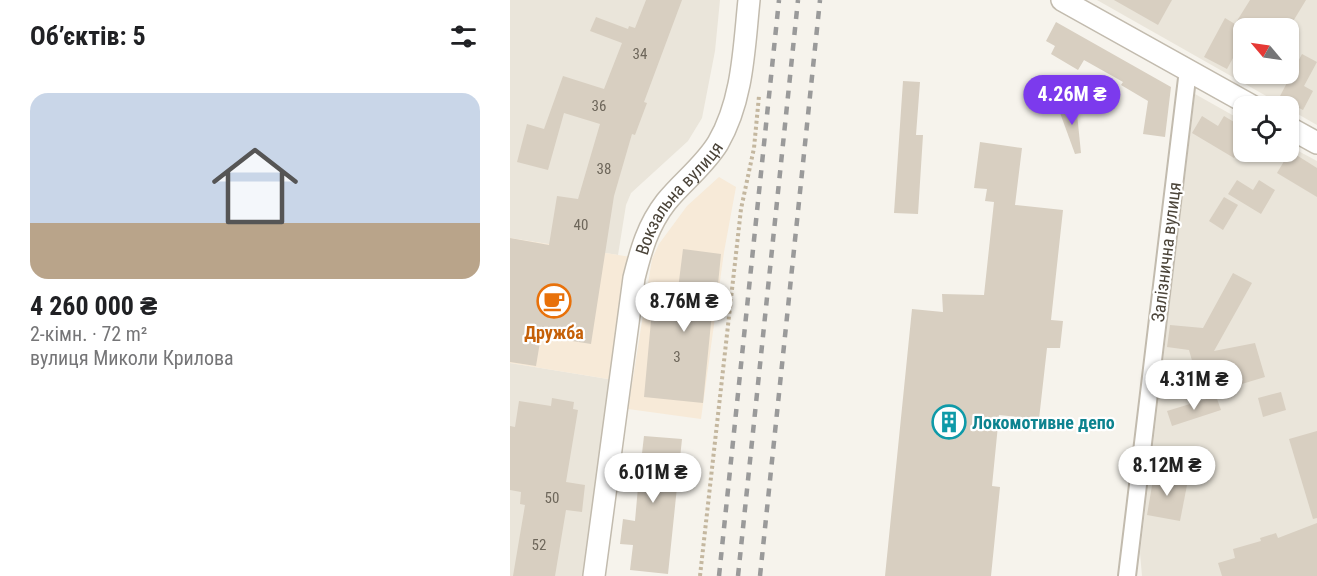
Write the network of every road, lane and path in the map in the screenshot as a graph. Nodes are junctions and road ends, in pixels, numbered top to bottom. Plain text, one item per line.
1 (749, 0) edge
2 (1062, 0) edge
3 (1188, 70) junction
4 (760, 91) dead end
5 (1234, 96) edge
6 (1299, 133) edge
7 (1317, 143) edge
8 (594, 576) edge
9 (700, 576) edge
10 (1127, 576) edge

1 - 8 street, Вокзальна вулиця
2 - 3 street
3 - 5 street
3 - 10 street, Залізнична вулиця
4 - 9 path
6 - 7 street

